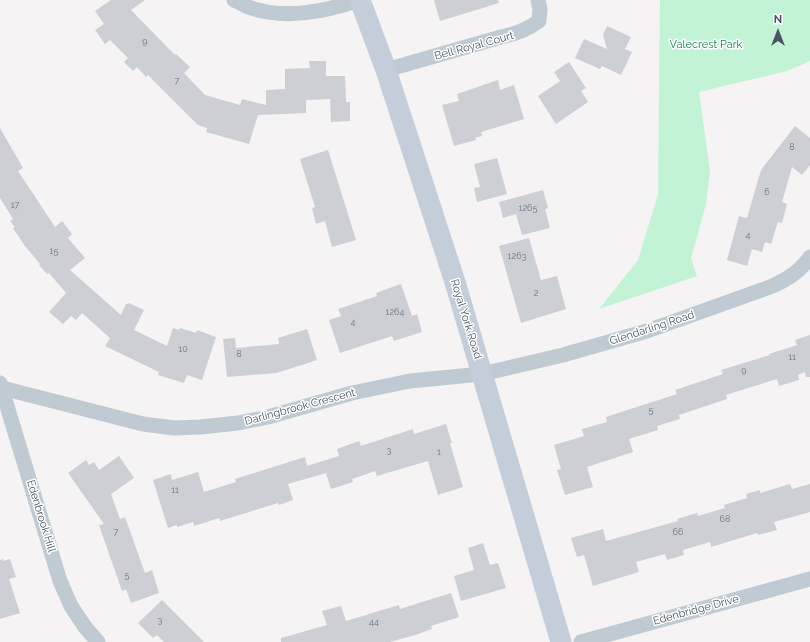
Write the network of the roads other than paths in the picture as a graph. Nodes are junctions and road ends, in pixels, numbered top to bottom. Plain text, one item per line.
1 (234, 0) edge
2 (360, 0) edge
3 (538, 0) edge
4 (386, 70) junction
5 (810, 257) edge
6 (482, 374) junction
7 (1, 386) edge
8 (810, 579) edge
9 (98, 642) edge
10 (561, 642) edge
11 (581, 642) edge

1 - 2 street
2 - 4 main road, Royal York Road
3 - 4 street, Bell Royal Court
4 - 6 main road, Royal York Road
5 - 6 street, Glendarling Road
6 - 7 street, Darlingbrook Crescent
6 - 10 main road, Royal York Road
7 - 9 street, Edenbrook Hill
8 - 11 street, Edenbridge Drive

